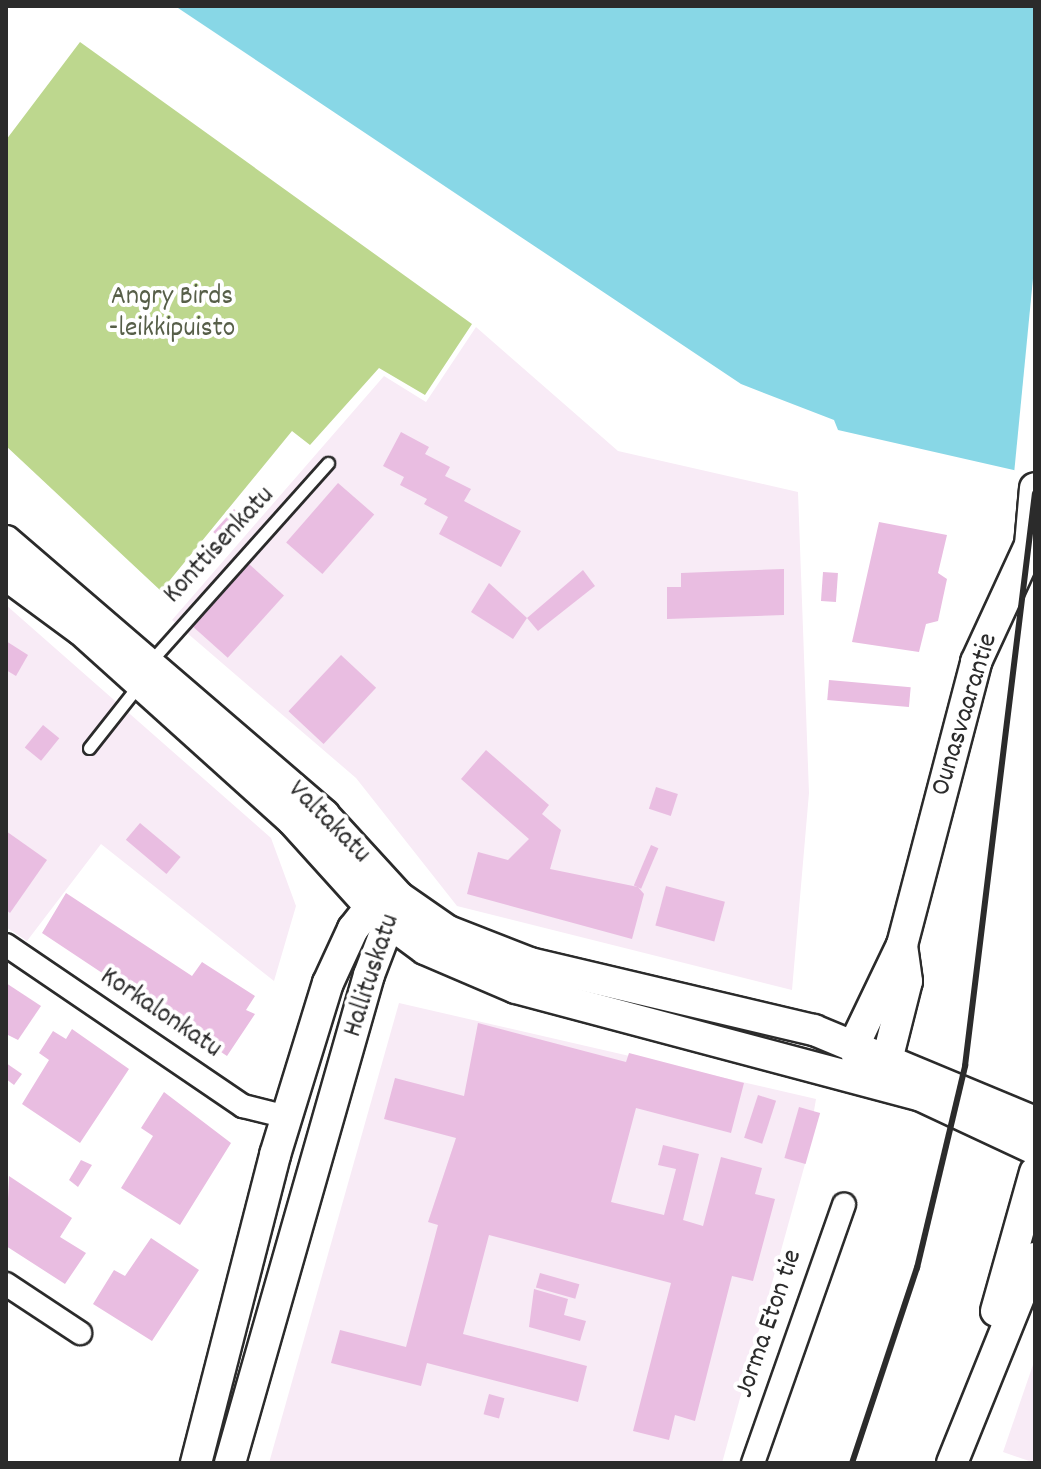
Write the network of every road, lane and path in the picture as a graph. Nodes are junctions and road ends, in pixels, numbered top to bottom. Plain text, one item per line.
1 (328, 463) dead end
2 (1035, 488) edge
3 (6, 541) edge
4 (6, 575) edge
5 (144, 674) junction
6 (89, 748) dead end
7 (386, 909) junction
8 (6, 945) edge
9 (902, 945) junction
10 (855, 1043) junction
11 (888, 1056) junction
12 (860, 1076) junction
13 (335, 1100) junction
14 (287, 1117) junction
15 (1035, 1122) edge
16 (1035, 1149) edge
17 (1035, 1172) edge
18 (844, 1205) dead end
19 (1035, 1258) edge
20 (6, 1284) edge
21 (80, 1333) dead end
22 (983, 1375) junction
23 (221, 1379) junction
24 (245, 1410) junction
25 (209, 1420) junction
26 (196, 1463) edge
27 (230, 1463) edge
28 (753, 1463) edge
29 (952, 1463) edge

1 - 5 lane, Konttisenkatu
2 - 9 street, Ounasvaarantie
3 - 5 street, Valtakatu
4 - 5 street, Valtakatu
5 - 6 lane, Konttisenkatu
5 - 7 street, Valtakatu
7 - 10 street, Valtakatu
7 - 12 street, Valtakatu
7 - 13 street, Hallituskatu
7 - 14 street, Hallituskatu
8 - 14 street, Korkalonkatu
9 - 10 street, Ounasvaarantie
9 - 11 street, Ounasvaarantie
10 - 11 street, Valtakatu
10 - 12 street
11 - 12 street
11 - 15 street, Valtakatu
12 - 16 street, Valtakatu
13 - 14 street
13 - 24 street, Hallituskatu
14 - 23 street, Hallituskatu
17 - 22 street
18 - 28 street, Jorma Eton tie
19 - 22 street
20 - 21 street
22 - 29 street
23 - 24 street
23 - 25 street, Hallituskatu
24 - 25 street
24 - 27 street, Hallituskatu
25 - 26 street, Hallituskatu

